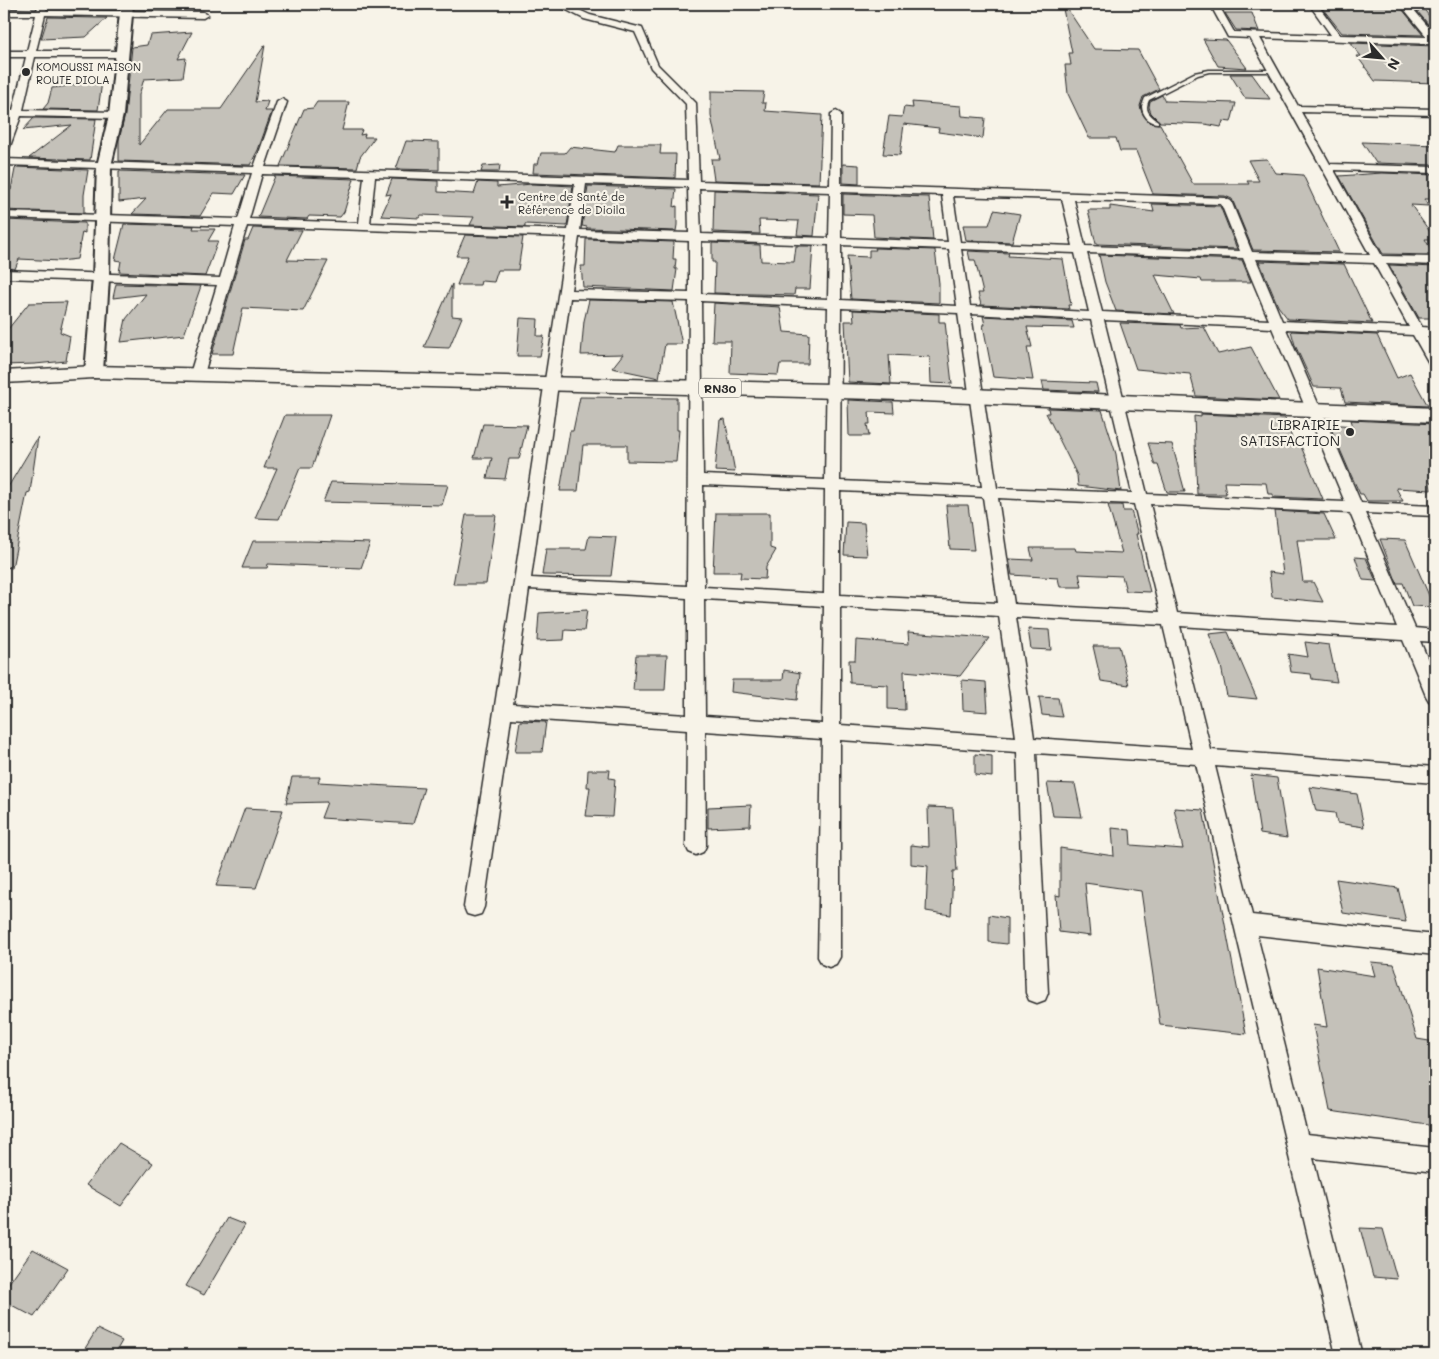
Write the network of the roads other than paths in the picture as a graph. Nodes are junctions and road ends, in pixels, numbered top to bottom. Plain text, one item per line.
1 (559, 4) edge
2 (1214, 4) edge
3 (1314, 4) edge
4 (1404, 4) edge
5 (42, 8) edge
6 (126, 9) edge
7 (4, 12) edge
8 (203, 15) dead end
9 (1253, 35) junction
10 (1337, 37) junction
11 (1435, 40) edge
12 (4, 54) edge
13 (31, 54) junction
14 (123, 54) junction
15 (1273, 71) junction
16 (282, 102) dead end
17 (1294, 109) junction
18 (1435, 112) edge
19 (4, 113) edge
20 (17, 113) junction
21 (836, 114) dead end
22 (116, 115) junction
23 (1156, 122) dead end
24 (4, 149) edge
25 (4, 162) edge
26 (104, 166) junction
27 (1327, 167) junction
28 (258, 170) junction
29 (1434, 173) edge
30 (370, 174) junction
31 (581, 180) junction
32 (693, 183) junction
33 (834, 188) junction
34 (947, 191) junction
35 (1067, 195) junction
36 (4, 215) edge
37 (103, 219) junction
38 (243, 223) junction
39 (364, 227) junction
40 (575, 234) junction
41 (695, 237) junction
42 (835, 242) junction
43 (956, 246) junction
44 (1081, 249) junction
45 (1250, 256) junction
46 (1378, 259) junction
47 (1435, 261) edge
48 (4, 274) edge
49 (101, 278) junction
50 (226, 282) junction
51 (566, 294) junction
52 (695, 297) junction
53 (834, 304) junction
54 (965, 310) junction
55 (1097, 316) junction
56 (1279, 326) junction
57 (1418, 331) junction
58 (1435, 332) edge
59 (1435, 362) edge
60 (94, 372) junction
61 (197, 374) junction
62 (4, 377) edge
63 (552, 384) junction
64 (695, 388) junction
65 (834, 391) junction
66 (977, 396) junction
67 (1118, 401) junction
68 (1315, 411) junction
69 (1435, 415) edge
70 (695, 480) junction
71 (833, 486) junction
72 (991, 492) junction
73 (1141, 498) junction
74 (1356, 509) junction
75 (1435, 512) edge
76 (523, 583) junction
77 (696, 592) junction
78 (832, 600) junction
79 (1007, 610) junction
80 (1170, 619) junction
81 (1410, 635) junction
82 (1435, 636) edge
83 (1435, 696) edge
84 (504, 710) junction
85 (696, 723) junction
86 (831, 732) junction
87 (1026, 745) junction
88 (1204, 757) junction
89 (1435, 775) edge
90 (696, 846) dead end
91 (474, 907) dead end
92 (1244, 924) junction
93 (1435, 945) edge
94 (829, 957) dead end
95 (1037, 993) dead end
96 (1298, 1145) junction
97 (1435, 1160) edge
98 (1348, 1355) edge

1 - 32 street
2 - 9 street
3 - 10 street
4 - 11 street
5 - 6 street
5 - 7 street
5 - 13 street
6 - 8 street
6 - 14 street
9 - 10 street
9 - 15 street
10 - 11 street
12 - 13 street
13 - 14 street
13 - 20 street
14 - 22 street
15 - 17 street
15 - 23 lane
16 - 28 street
17 - 18 street
17 - 27 street
19 - 20 street
20 - 22 street
20 - 24 street
21 - 33 street
22 - 26 street
25 - 26 street
26 - 28 street
26 - 37 street
27 - 29 street
27 - 46 street
28 - 30 street
28 - 38 street
30 - 31 street
30 - 39 street
31 - 32 street
31 - 40 street
32 - 33 street
32 - 41 street
33 - 34 street
33 - 42 street
34 - 35 street
34 - 43 street
35 - 44 street
35 - 45 street
36 - 37 street
37 - 38 street
37 - 49 street
38 - 39 street
38 - 50 street
39 - 40 street
40 - 41 street
40 - 51 street
41 - 42 street
41 - 52 street
42 - 43 street
42 - 53 street
43 - 44 street
43 - 54 street
44 - 45 street
44 - 55 street
45 - 46 street
45 - 56 street
46 - 47 street
46 - 57 street
48 - 49 street
49 - 50 street
49 - 60 street
50 - 61 street
51 - 52 street
51 - 63 street
52 - 53 street
52 - 64 street
53 - 54 street
53 - 65 street
54 - 55 street
54 - 66 street
55 - 56 street
55 - 67 street
56 - 57 street
56 - 68 street
57 - 58 street
57 - 59 street
60 - 61 main road, RN30
60 - 62 main road, RN30
61 - 63 main road, RN30
63 - 64 main road, RN30
63 - 76 street
64 - 65 main road, RN30
64 - 70 street
65 - 66 main road, RN30
65 - 71 street
66 - 67 main road, RN30
66 - 72 street
67 - 68 main road, RN30
67 - 73 street
68 - 69 main road, RN30
68 - 74 street
70 - 71 street
70 - 77 street
71 - 72 street
71 - 78 street
72 - 73 street
72 - 79 street
73 - 74 street
73 - 80 street
74 - 75 street
74 - 81 street
76 - 77 street
76 - 84 street
77 - 78 street
77 - 85 street
78 - 79 street
78 - 86 street
79 - 80 street
79 - 87 street
80 - 81 street
80 - 88 street
81 - 82 street
81 - 83 street
84 - 85 street
84 - 91 street
85 - 86 street
85 - 90 street
86 - 87 street
86 - 94 street
87 - 88 street
87 - 95 street
88 - 89 street
88 - 92 street
92 - 93 street
92 - 96 street
96 - 97 street
96 - 98 street

